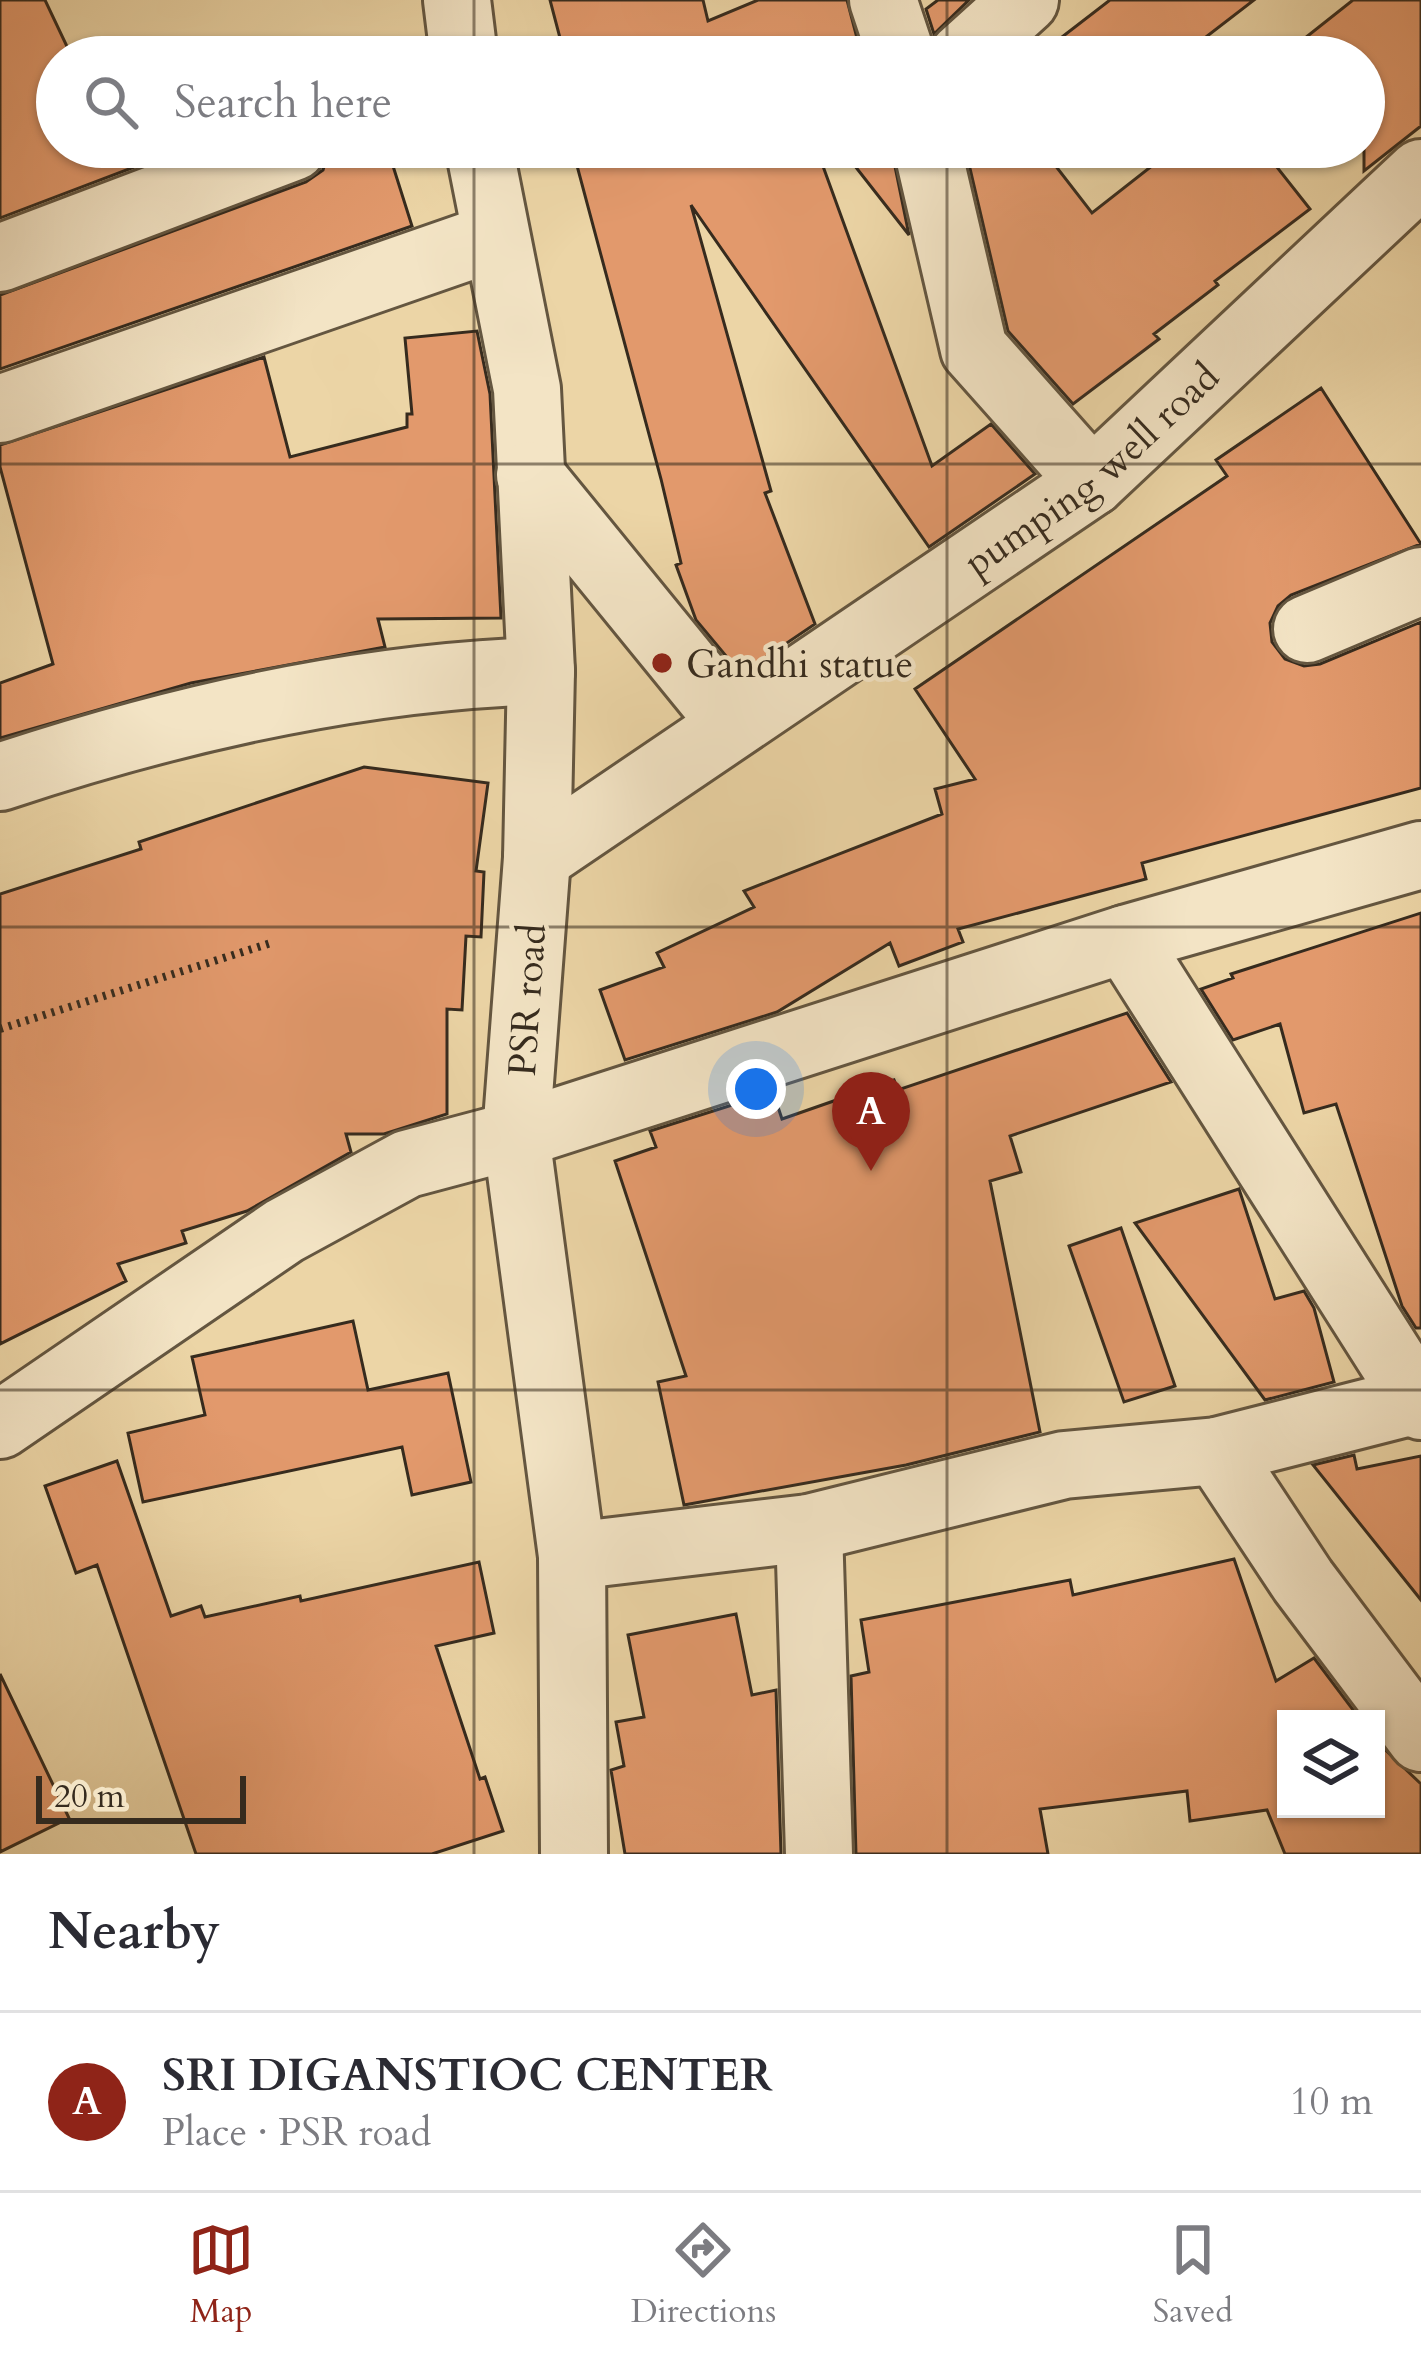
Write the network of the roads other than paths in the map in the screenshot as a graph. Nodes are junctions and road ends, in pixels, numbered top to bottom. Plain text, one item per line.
1 (457, 0) edge
2 (884, 0) edge
3 (1025, 0) edge
4 (461, 36) edge
5 (895, 36) edge
6 (985, 36) edge
7 (238, 168) edge
8 (483, 168) edge
9 (931, 168) edge
10 (1421, 173) edge
11 (495, 237) junction
12 (0, 258) edge
13 (0, 409) edge
14 (530, 475) junction
15 (1092, 482) junction
16 (1421, 581) edge
17 (1307, 629) dead end
18 (541, 671) junction
19 (733, 724) junction
20 (0, 777) edge
21 (1421, 855) edge
22 (537, 858) junction
23 (1125, 939) junction
24 (516, 1135) junction
25 (1419, 1402) edge
26 (0, 1424) edge
27 (1217, 1450) junction
28 (809, 1528) junction
29 (572, 1556) junction
30 (1421, 1738) edge
31 (574, 1854) edge
32 (820, 1854) edge

1 - 4 street
2 - 5 street
3 - 6 street
7 - 12 street
8 - 11 street, PSR road
9 - 15 street
10 - 15 street, pumping well road
11 - 13 street
11 - 14 street, PSR road
14 - 18 street, PSR road
14 - 19 street
15 - 19 street, pumping well road
16 - 17 street
18 - 20 street
18 - 22 street, PSR road
19 - 22 street, pumping well road
21 - 23 street
22 - 24 street, PSR road
23 - 24 street
23 - 25 street
24 - 26 street
24 - 29 street, PSR road
25 - 27 street
27 - 28 street
27 - 30 street
28 - 29 street
28 - 32 street
29 - 31 street, PSR road

